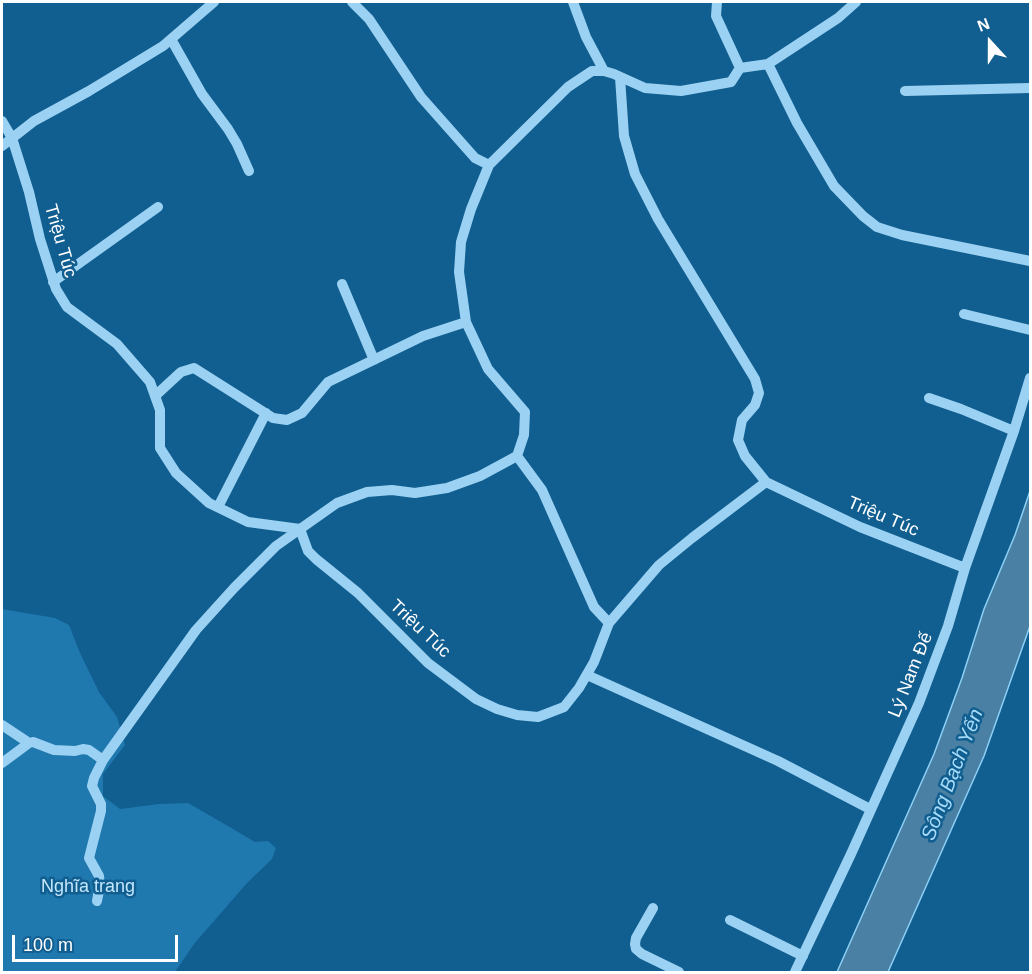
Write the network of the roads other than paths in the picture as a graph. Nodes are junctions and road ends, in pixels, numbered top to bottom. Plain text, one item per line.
1 (214, 2) edge
2 (352, 2) edge
3 (573, 2) edge
4 (717, 2) edge
5 (856, 2) edge
6 (171, 39) junction
7 (768, 63) junction
8 (740, 68) junction
9 (604, 71) junction
10 (620, 76) junction
11 (1030, 88) edge
12 (905, 91) dead end
13 (2, 121) edge
14 (12, 138) junction
15 (2, 146) edge
16 (489, 165) junction
17 (249, 171) dead end
18 (158, 207) dead end
19 (1030, 261) edge
20 (53, 282) junction
21 (342, 284) dead end
22 (964, 314) dead end
23 (466, 322) junction
24 (1030, 330) edge
25 (374, 360) junction
26 (1030, 378) edge
27 (156, 396) junction
28 (929, 398) dead end
29 (266, 413) junction
30 (1014, 431) junction
31 (517, 456) junction
32 (766, 482) junction
33 (218, 507) junction
34 (300, 529) junction
35 (965, 568) junction
36 (609, 623) junction
37 (587, 675) junction
38 (2, 725) edge
39 (28, 743) junction
40 (104, 760) junction
41 (2, 763) edge
42 (870, 809) junction
43 (97, 901) dead end
44 (653, 908) dead end
45 (730, 920) dead end
46 (802, 956) junction
47 (673, 971) edge
48 (795, 972) edge

1 - 6 street
2 - 16 street
3 - 9 street
4 - 8 street
5 - 7 street
6 - 14 street
6 - 17 street
7 - 8 street
7 - 19 street
8 - 10 street
9 - 10 street
9 - 16 street
10 - 32 street
11 - 12 street
13 - 14 street, Triệu Túc
14 - 15 street
14 - 20 street, Triệu Túc
16 - 23 street
18 - 20 street
20 - 27 street, Triệu Túc
21 - 25 street
22 - 24 street
23 - 25 street
23 - 31 street
25 - 29 street
26 - 30 street, Lý Nam Đế
27 - 29 street
27 - 33 street, Triệu Túc
28 - 30 street
29 - 33 street
30 - 35 street, Lý Nam Đế
31 - 34 street
31 - 36 street
32 - 35 street, Triệu Túc
32 - 36 street, Triệu Túc
33 - 34 street, Triệu Túc
34 - 37 street, Triệu Túc
34 - 40 street
35 - 42 street, Lý Nam Đế
36 - 37 street, Triệu Túc
37 - 42 street
38 - 39 street
39 - 40 street
39 - 41 street
40 - 43 street
42 - 46 street, Lý Nam Đế
44 - 47 street
45 - 46 street
46 - 48 street, Lý Nam Đế

